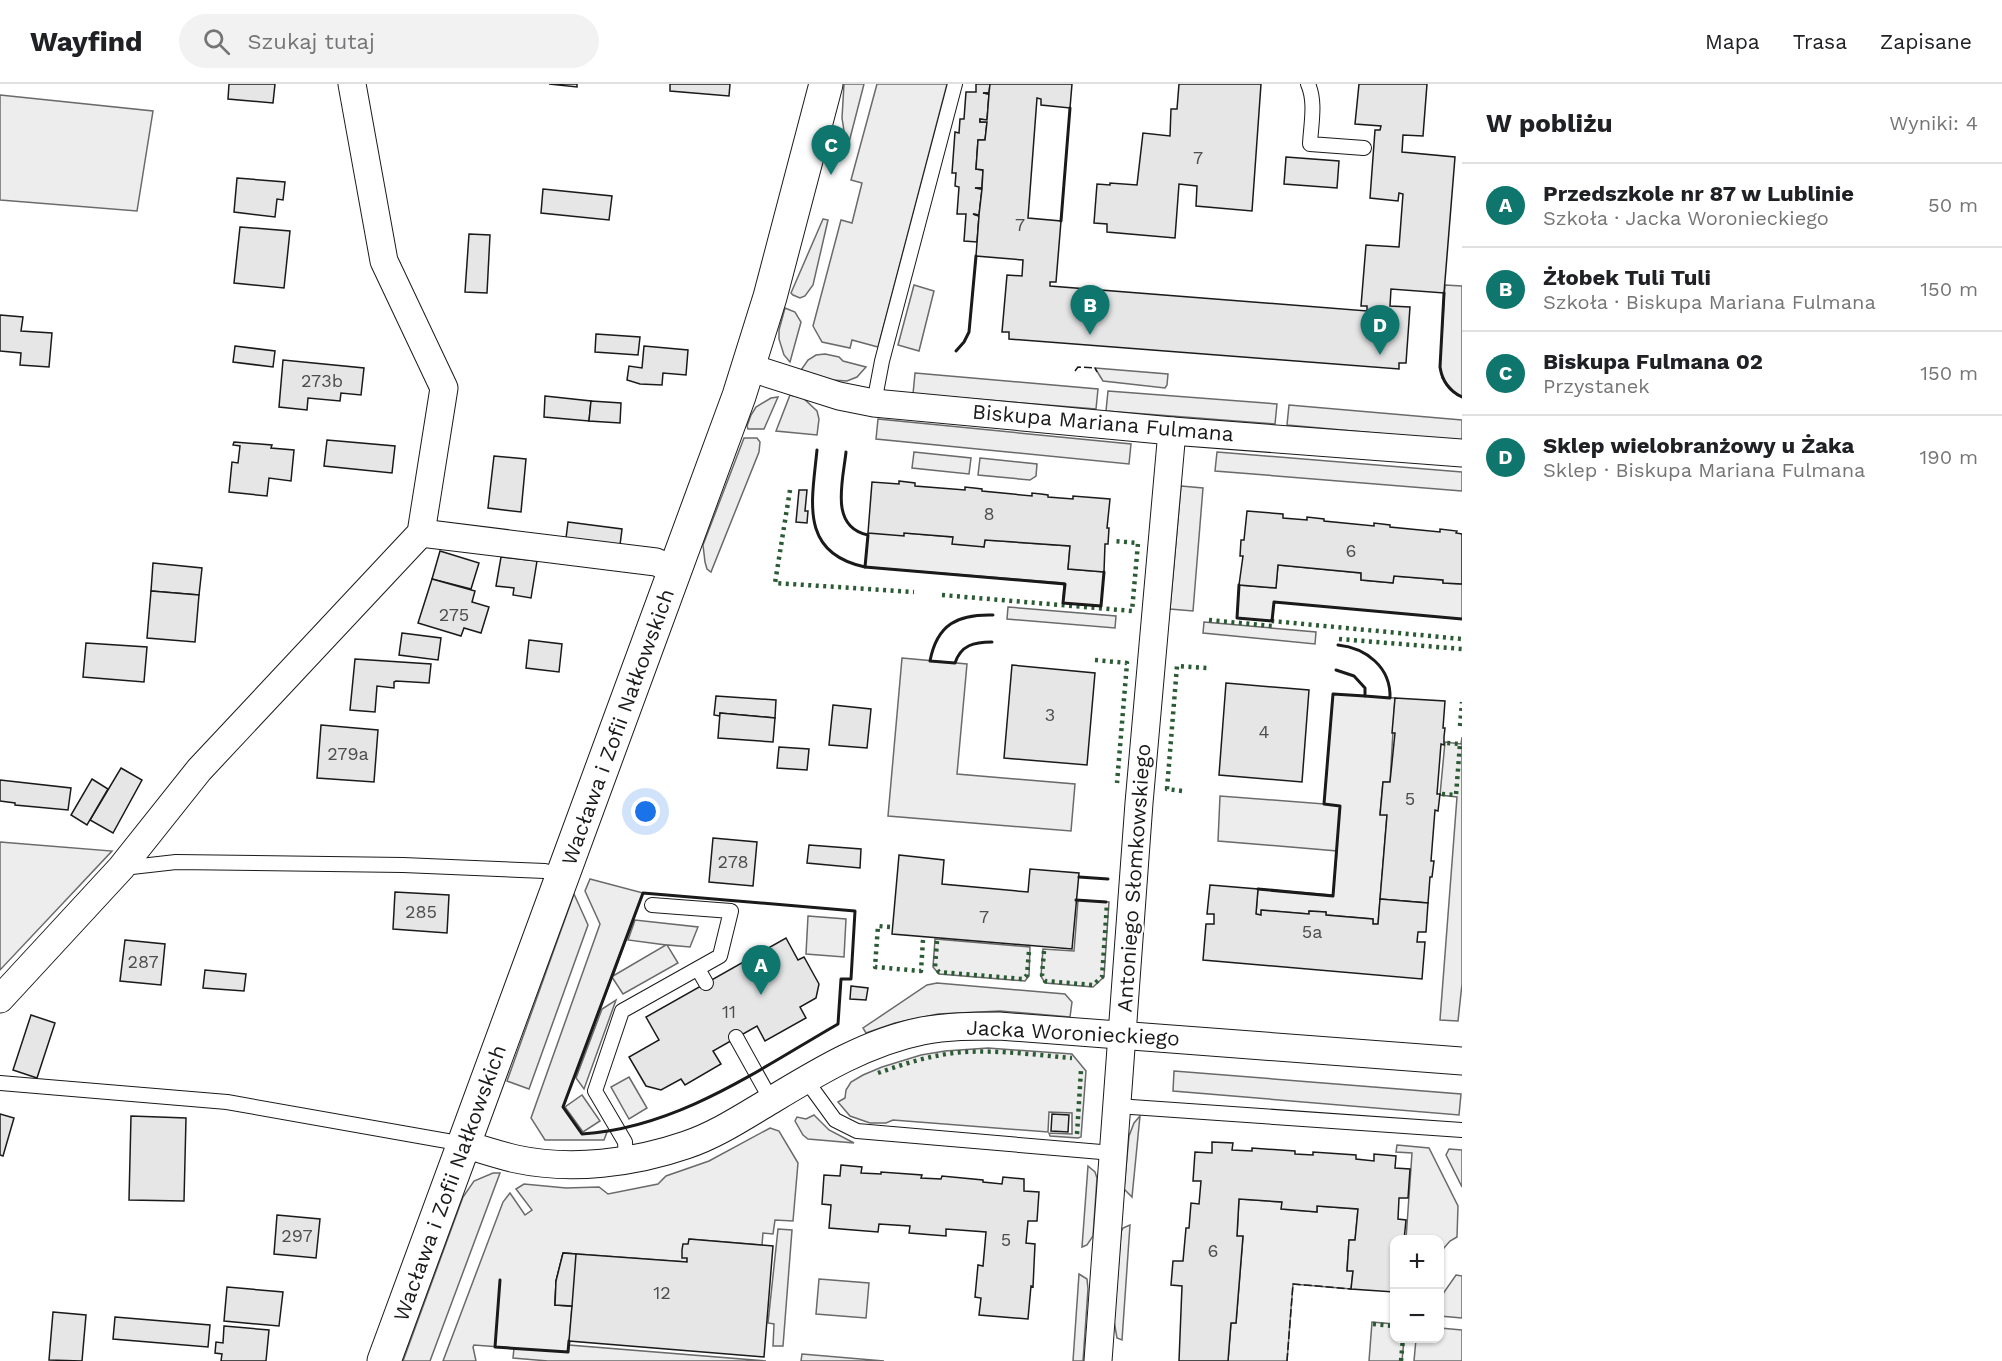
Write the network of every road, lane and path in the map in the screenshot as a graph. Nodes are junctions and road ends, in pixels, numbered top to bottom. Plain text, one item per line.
1 (352, 84) edge
2 (826, 84) edge
3 (955, 84) edge
4 (1308, 84) edge
5 (1364, 148) dead end
6 (748, 368) junction
7 (874, 403) junction
8 (1172, 431) junction
9 (1462, 453) edge
10 (421, 533) junction
11 (676, 571) junction
12 (121, 868) junction
13 (564, 875) junction
14 (652, 905) dead end
15 (698, 969) junction
16 (706, 983) dead end
17 (0, 999) edge
18 (1122, 1034) junction
19 (736, 1037) dead end
20 (1462, 1061) edge
21 (806, 1080) junction
22 (0, 1083) edge
23 (771, 1100) junction
24 (1117, 1106) junction
25 (1462, 1130) edge
26 (464, 1144) junction
27 (1113, 1153) junction
28 (626, 1160) junction
29 (384, 1361) edge
30 (1098, 1361) edge

1 - 10 street
2 - 6 street, Wacława i Zofii Nałkowskich
3 - 7 lane
4 - 5 lane
6 - 7 street, Biskupa Mariana Fulmana
6 - 11 street, Wacława i Zofii Nałkowskich
7 - 8 street, Biskupa Mariana Fulmana
8 - 9 street, Biskupa Mariana Fulmana
8 - 18 street, Antoniego Słomkowskiego
10 - 11 street
10 - 12 street
11 - 13 street, Wacława i Zofii Nałkowskich
12 - 13 lane
12 - 17 street
13 - 26 street, Wacława i Zofii Nałkowskich
14 - 15 lane
15 - 16 lane
15 - 28 lane
18 - 20 street, Jacka Woronieckiego
18 - 21 street, Jacka Woronieckiego
18 - 24 street, Antoniego Słomkowskiego
19 - 23 lane
21 - 23 street, Jacka Woronieckiego
21 - 27 lane
22 - 26 lane
23 - 28 street, Jacka Woronieckiego
24 - 25 lane
24 - 27 street, Antoniego Słomkowskiego
26 - 28 street, Jacka Woronieckiego
26 - 29 street, Wacława i Zofii Nałkowskich
27 - 30 street, Antoniego Słomkowskiego

